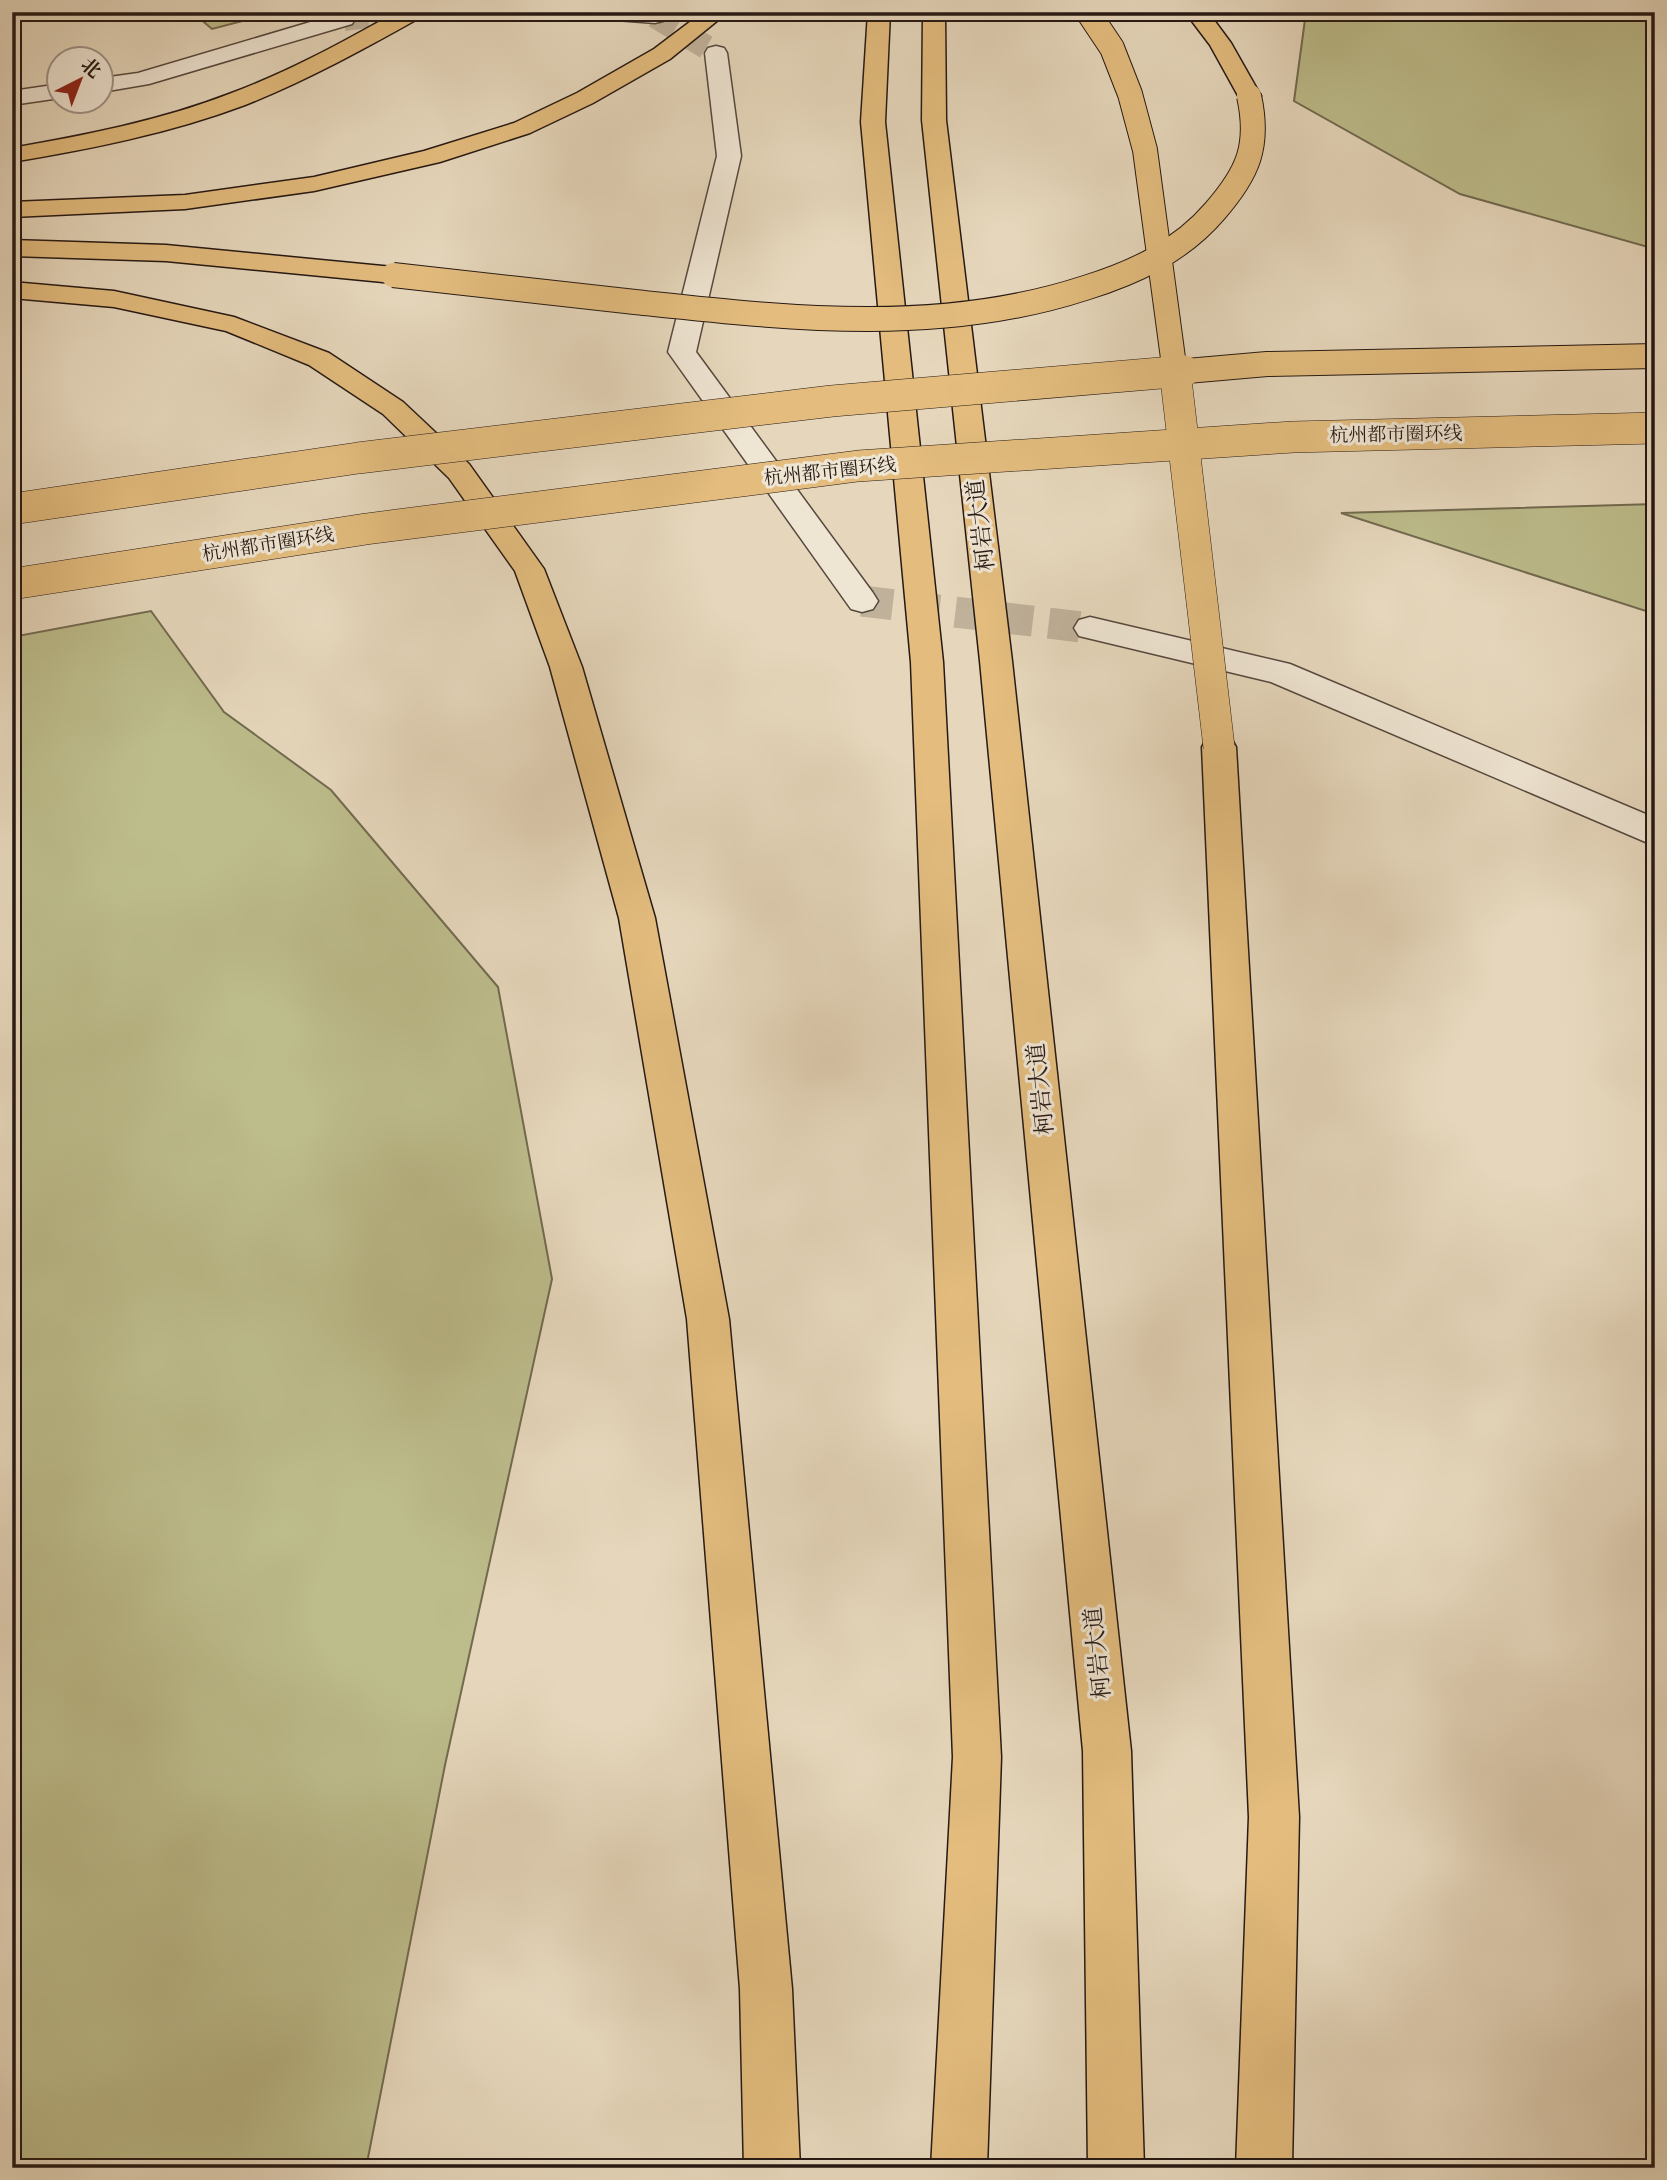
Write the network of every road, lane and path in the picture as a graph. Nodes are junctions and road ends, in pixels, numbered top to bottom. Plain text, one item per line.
1 (414, 12) edge
2 (603, 12) edge
3 (717, 12) edge
4 (880, 12) edge
5 (934, 12) edge
6 (1088, 12) edge
7 (1196, 12) edge
8 (655, 16) dead end
9 (344, 19) dead end
10 (716, 53) dead end
11 (116, 83) edge
12 (46, 93) edge
13 (12, 98) edge
14 (12, 155) edge
15 (12, 210) edge
16 (12, 248) edge
17 (12, 290) edge
18 (1655, 356) edge
19 (1655, 428) edge
20 (12, 509) edge
21 (12, 584) edge
22 (862, 601) dead end
23 (1090, 628) tunnel mouth
24 (1655, 833) edge
25 (772, 2168) edge
26 (959, 2168) edge
27 (1116, 2168) edge
28 (1264, 2168) edge

1 - 14 main road
2 - 8 street
3 - 15 main road
4 - 26 main road
5 - 27 main road, 柯岩大道
6 - 28 main road, bridge
7 - 16 main road, bridge
9 - 11 street
10 - 22 street
12 - 13 street
17 - 25 main road
18 - 20 main road, bridge
19 - 21 main road, 杭州都市圈环线, bridge
23 - 24 street

